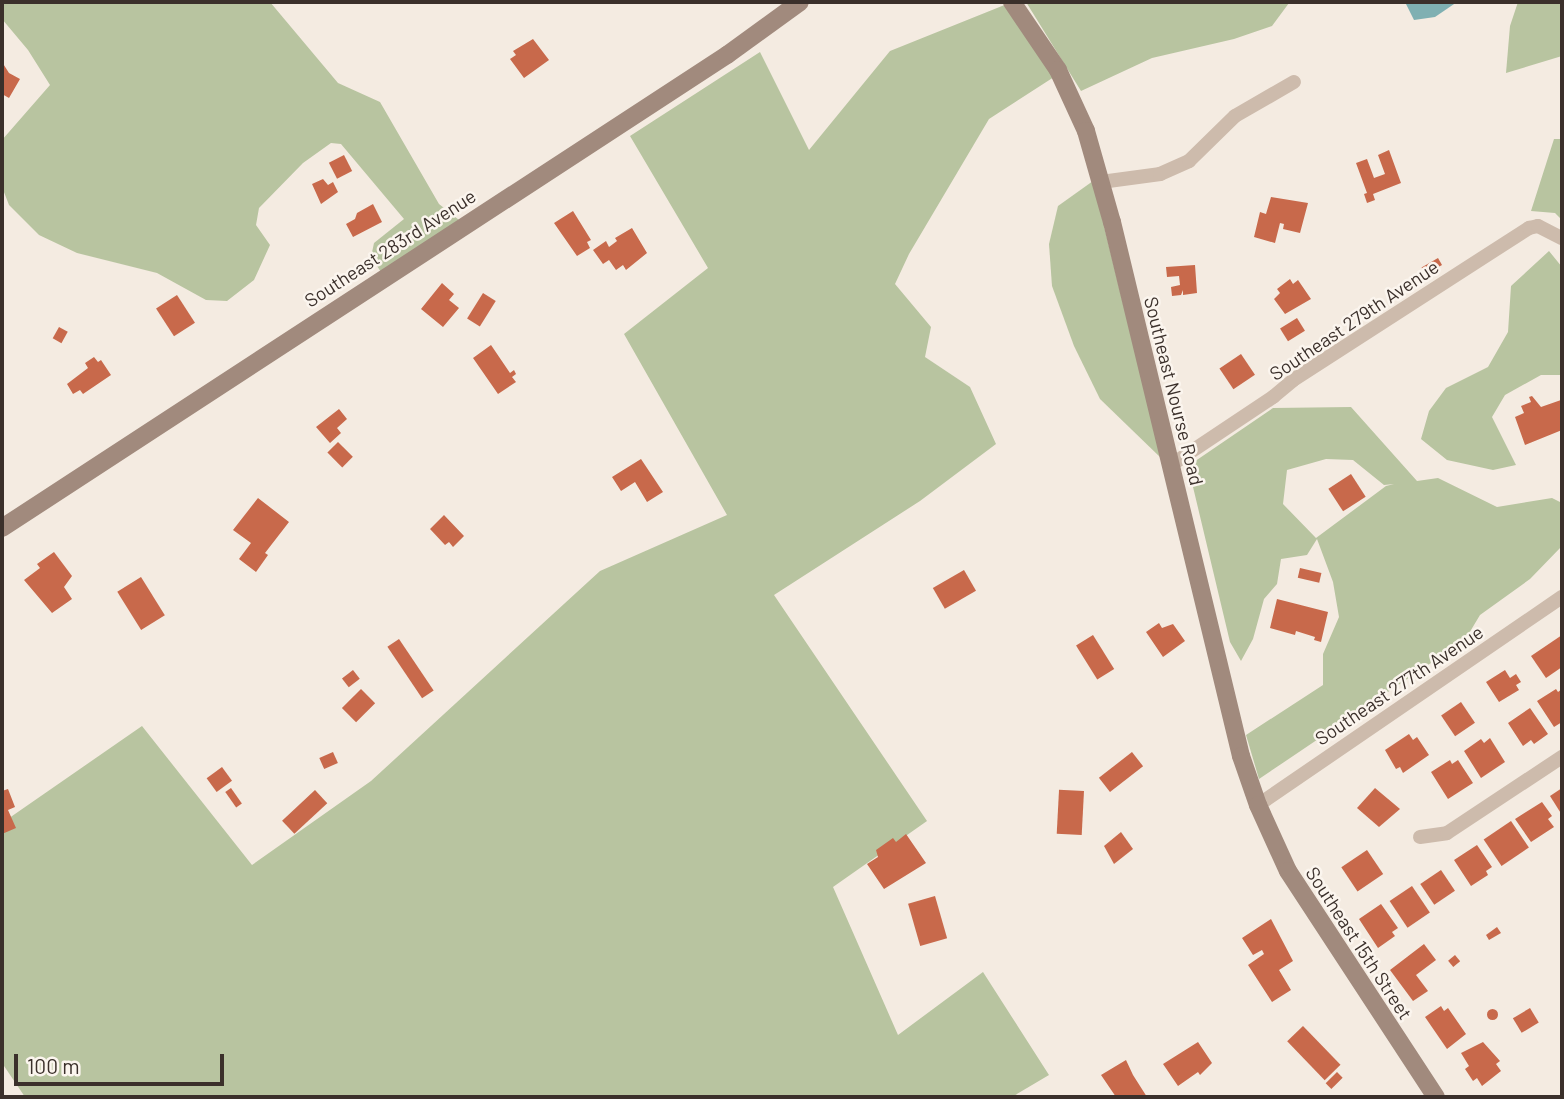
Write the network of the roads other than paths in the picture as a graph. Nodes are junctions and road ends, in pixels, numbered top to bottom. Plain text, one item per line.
1 (800, 2) edge
2 (1012, 2) edge
3 (1294, 82) dead end
4 (1101, 182) junction
5 (1562, 238) edge
6 (1171, 465) junction
7 (2, 528) edge
8 (1562, 597) edge
9 (1562, 757) edge
10 (1258, 805) junction
11 (1420, 837) dead end
12 (1436, 1097) edge

1 - 7 street, Southeast 283rd Avenue
2 - 4 street, Southeast Nourse Road
3 - 4 street
4 - 6 street, Southeast Nourse Road
5 - 6 street, Southeast 279th Avenue
6 - 10 street, Southeast Nourse Road
8 - 10 street, Southeast 277th Avenue
9 - 11 street
10 - 12 street, Southeast 15th Street

